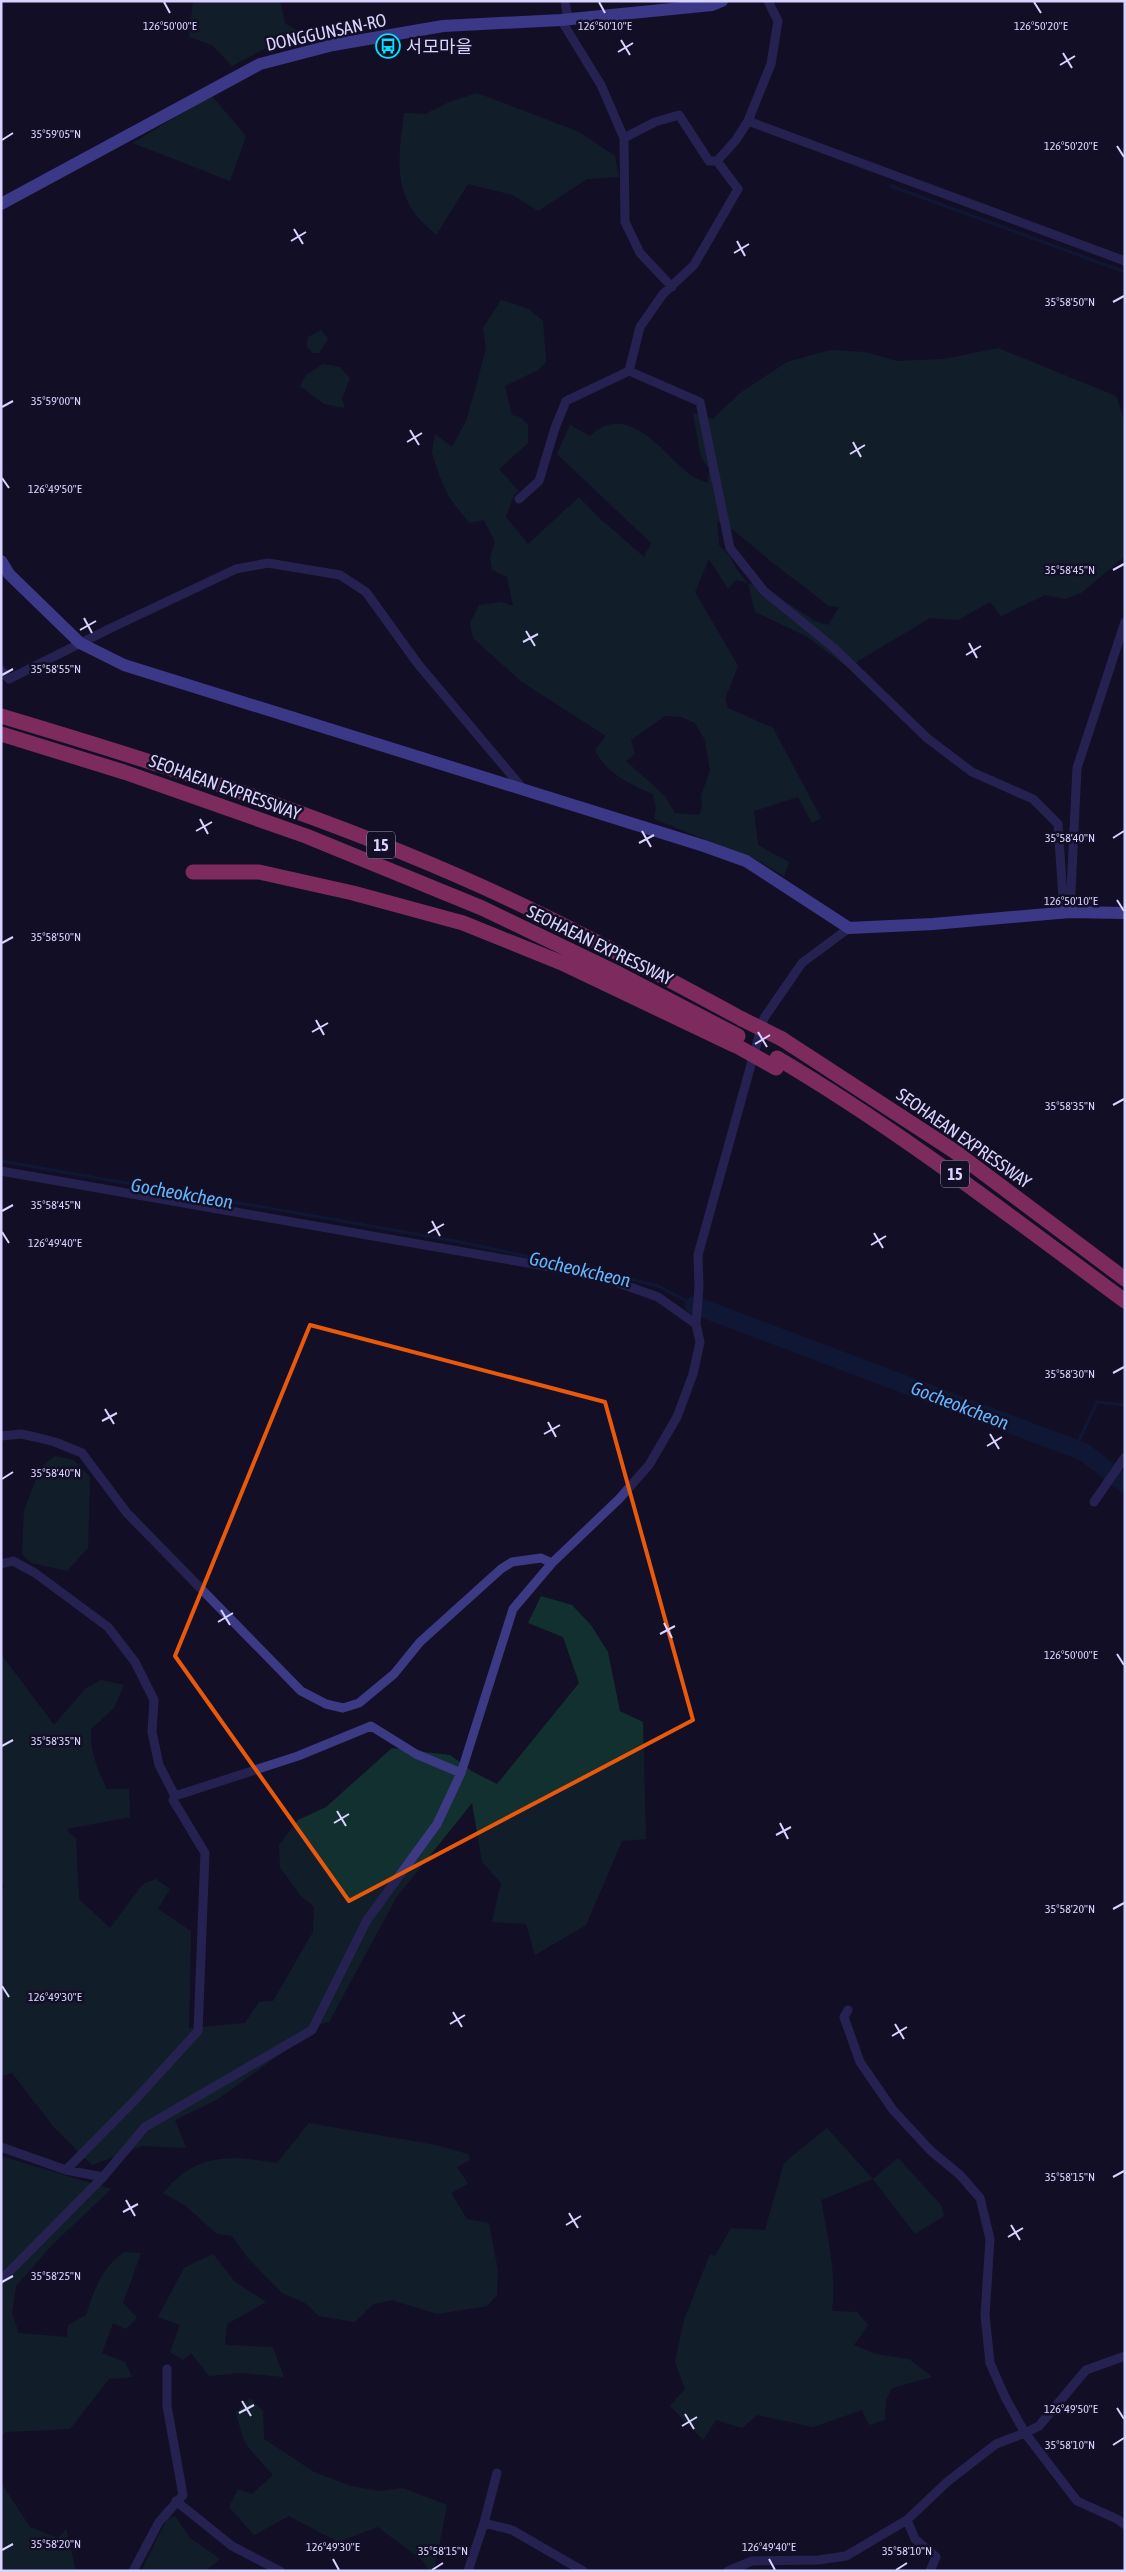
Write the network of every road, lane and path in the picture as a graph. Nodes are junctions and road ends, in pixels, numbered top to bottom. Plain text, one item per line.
1 (565, 1) edge
2 (722, 1) edge
3 (768, 1) edge
4 (564, 20) junction
5 (748, 122) junction
6 (624, 138) junction
7 (717, 161) junction
8 (1, 204) edge
9 (1125, 261) edge
10 (672, 287) junction
11 (630, 370) junction
12 (519, 499) dead end
13 (1, 561) edge
14 (1125, 622) edge
15 (80, 643) junction
16 (1, 670) edge
17 (1, 716) edge
18 (1, 734) edge
19 (524, 790) junction
20 (193, 872) dead end
21 (1067, 912) junction
22 (1125, 913) edge
23 (849, 928) junction
24 (736, 1041) junction
25 (1, 1171) edge
26 (1125, 1279) edge
27 (1125, 1301) edge
28 (696, 1320) junction
29 (1, 1436) edge
30 (1125, 1457) edge
31 (1094, 1502) dead end
32 (552, 1563) junction
33 (1, 1564) edge
34 (461, 1773) junction
35 (173, 1800) dead end
36 (848, 2010) dead end
37 (1, 2147) edge
38 (66, 2170) junction
39 (103, 2177) junction
40 (1, 2280) edge
41 (1125, 2356) edge
42 (167, 2370) dead end
43 (1025, 2433) junction
44 (497, 2473) dead end
45 (176, 2501) junction
46 (907, 2520) junction
47 (484, 2522) junction
48 (1125, 2525) edge
49 (133, 2571) edge
50 (280, 2571) edge
51 (468, 2571) edge
52 (583, 2571) edge
53 (728, 2571) edge
54 (930, 2571) edge

1 - 4 street
2 - 4 street, DONGGUNSAN-RO
3 - 5 street
4 - 6 street
4 - 8 street, DONGGUNSAN-RO
5 - 7 street
5 - 9 street
6 - 7 street
6 - 10 street
7 - 10 street
10 - 11 street
11 - 12 street
11 - 21 street
13 - 15 street
14 - 21 street
15 - 16 street
15 - 19 street
15 - 19 street
17 - 26 highway, SEOHAEAN EXPRESSWAY / 15, bridge
18 - 24 highway, SEOHAEAN EXPRESSWAY / 15
19 - 23 street
20 - 24 highway
21 - 22 street
21 - 23 street
23 - 28 street
24 - 27 highway, SEOHAEAN EXPRESSWAY / 15, bridge
25 - 28 street
28 - 32 street
29 - 32 street
30 - 31 street
32 - 34 street
33 - 34 street
34 - 39 street
35 - 38 street
36 - 43 street
37 - 38 street
38 - 39 street
39 - 40 street
41 - 43 street
42 - 45 street
43 - 46 street
43 - 48 street
44 - 47 street
45 - 49 street
45 - 50 street
46 - 53 street
46 - 54 street
47 - 51 street
47 - 52 street

